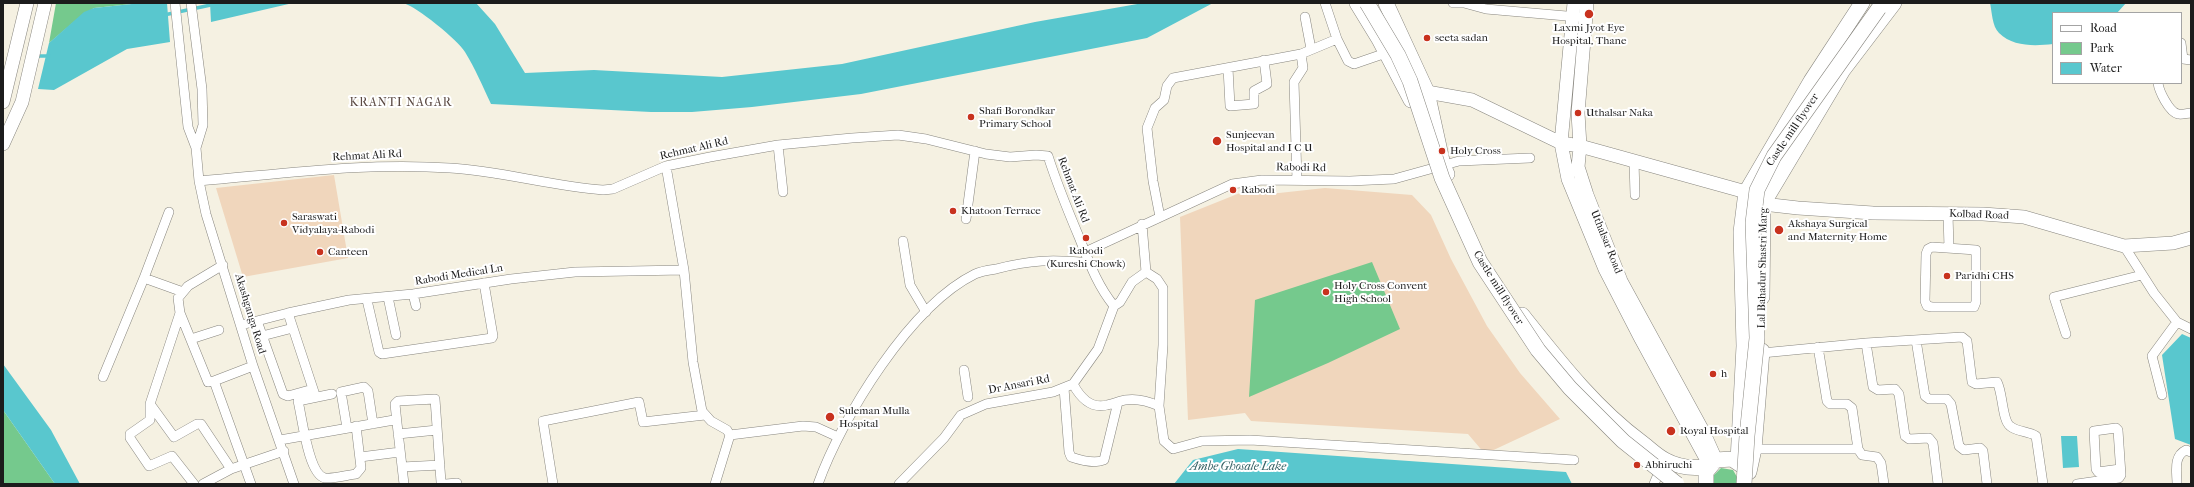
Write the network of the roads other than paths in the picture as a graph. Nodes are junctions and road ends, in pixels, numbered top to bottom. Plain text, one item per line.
1 (27, 3) edge
2 (45, 3) edge
3 (175, 3) edge
4 (191, 3) edge
5 (1325, 3) edge
6 (1357, 3) edge
7 (1367, 3) edge
8 (1386, 3) edge
9 (1453, 3) edge
10 (1464, 3) edge
11 (1574, 3) edge
12 (1587, 3) edge
13 (1862, 3) edge
14 (1894, 3) edge
15 (1880, 6) edge
16 (1305, 17) dead end
17 (1579, 17) junction
18 (1337, 39) junction
19 (1312, 49) junction
20 (2182, 51) edge
21 (1386, 53) junction
22 (1300, 54) junction
23 (1264, 60) junction
24 (2191, 60) edge
25 (1228, 68) junction
26 (2158, 84) edge
27 (1427, 92) junction
28 (1410, 96) junction
29 (4, 99) edge
30 (2191, 113) edge
31 (1561, 143) junction
32 (3, 144) edge
33 (778, 145) junction
34 (1580, 146) junction
35 (196, 148) junction
36 (976, 151) junction
37 (1530, 158) dead end
38 (1634, 161) junction
39 (666, 166) junction
40 (1437, 167) junction
41 (1297, 180) junction
42 (199, 181) junction
43 (1577, 186) junction
44 (783, 192) dead end
45 (1746, 192) junction
46 (1635, 195) dead end
47 (1763, 204) junction
48 (169, 212) dead end
49 (1948, 214) junction
50 (1160, 217) junction
51 (966, 219) dead end
52 (1142, 224) junction
53 (2191, 238) edge
54 (903, 241) dead end
55 (2124, 246) junction
56 (1949, 248) junction
57 (1085, 252) junction
58 (1088, 263) junction
59 (222, 265) junction
60 (684, 270) junction
61 (1146, 272) junction
62 (2142, 274) junction
63 (144, 278) junction
64 (484, 283) junction
65 (183, 292) junction
66 (413, 294) junction
67 (388, 297) junction
68 (367, 300) junction
69 (416, 306) dead end
70 (1114, 306) junction
71 (926, 312) junction
72 (180, 313) junction
73 (288, 313) junction
74 (257, 321) junction
75 (2177, 322) junction
76 (241, 325) junction
77 (293, 328) junction
78 (2191, 329) edge
79 (219, 330) dead end
80 (2066, 334) dead end
81 (396, 335) dead end
82 (262, 336) junction
83 (191, 339) junction
84 (1916, 340) junction
85 (1866, 343) junction
86 (1818, 347) junction
87 (1762, 353) junction
88 (253, 366) junction
89 (964, 370) dead end
90 (103, 377) dead end
91 (214, 381) junction
92 (1074, 384) junction
93 (1064, 388) junction
94 (314, 393) junction
95 (332, 394) dead end
96 (2162, 395) dead end
97 (968, 397) dead end
98 (1118, 402) junction
99 (150, 404) junction
100 (1159, 406) junction
101 (705, 415) junction
102 (397, 423) junction
103 (373, 424) junction
104 (352, 427) junction
105 (437, 430) junction
106 (398, 434) junction
107 (306, 435) junction
108 (730, 435) junction
109 (838, 437) junction
110 (280, 440) junction
111 (1754, 449) junction
112 (1858, 449) junction
113 (284, 451) junction
114 (400, 452) junction
115 (2191, 452) edge
116 (360, 457) junction
117 (1574, 460) dead end
118 (1664, 460) junction
119 (1738, 461) junction
120 (1713, 463) junction
121 (244, 464) junction
122 (440, 464) junction
123 (402, 467) junction
124 (231, 469) junction
125 (2120, 469) junction
126 (1656, 479) edge
127 (1747, 481) edge
128 (457, 483) dead end
129 (194, 484) edge
130 (203, 484) edge
131 (252, 484) edge
132 (294, 484) edge
133 (404, 484) edge
134 (445, 484) edge
135 (553, 484) edge
136 (715, 484) edge
137 (818, 484) edge
138 (899, 484) edge
139 (1677, 484) edge
140 (1680, 484) edge
141 (1706, 484) edge
142 (1884, 484) edge
143 (1938, 484) edge
144 (1987, 484) edge
145 (2042, 484) edge
146 (2077, 484) edge
147 (2177, 484) edge

1 - 29 street
2 - 32 street
3 - 35 street, Akashganga Road
4 - 35 street, Akashganga Road
5 - 18 street
6 - 21 main road
7 - 139 main road, Castle mill flyover, bridge
8 - 27 main road
9 - 10 street
10 - 17 street
11 - 17 street
12 - 17 street, Uthalsar Road
13 - 45 main road, Lal Bahadur Shastri Marg
14 - 47 main road, Lal Bahadur Shastri Marg
15 - 127 main road, Castle mill flyover, bridge
16 - 19 street
17 - 31 street
17 - 34 street, Uthalsar Road
18 - 19 street
18 - 21 street
19 - 22 street
20 - 24 street
21 - 28 main road
22 - 23 street
22 - 41 street
23 - 25 street
23 - 25 street
25 - 50 street
26 - 30 street
27 - 28 street
27 - 31 street
27 - 40 main road
28 - 40 main road
31 - 34 street
31 - 43 street
33 - 36 street, Rehmat Ali Rd
33 - 39 street, Rehmat Ali Rd
33 - 44 street
34 - 38 street
34 - 43 street, Uthalsar Road
35 - 42 street, Akashganga Road
36 - 51 street
36 - 57 street, Rehmat Ali Rd
37 - 40 street, Rabodi Rd
38 - 45 street
38 - 46 street
39 - 42 street, Rehmat Ali Rd
39 - 60 street
40 - 41 street, Rabodi Rd
40 - 118 main road
40 - 126 main road
41 - 50 street, Rabodi Rd
42 - 59 street, Akashganga Road
43 - 120 street, Uthalsar Road
45 - 47 street
45 - 119 main road, Lal Bahadur Shastri Marg
47 - 49 street, Kolbad Road
47 - 87 main road, Lal Bahadur Shastri Marg
48 - 63 street
49 - 55 street, Kolbad Road
49 - 56 street
50 - 52 street, Rabodi Rd
52 - 57 street, Rabodi Rd
52 - 61 street
53 - 55 street, Kolbad Road
54 - 71 street
55 - 62 street
56 - 56 street
57 - 58 street
58 - 70 street
58 - 71 street
59 - 65 street
59 - 76 street, Akashganga Road
60 - 64 street, Rabodi Medical Ln
60 - 101 street
61 - 70 street
61 - 100 street
62 - 75 street
62 - 80 street
63 - 65 street
63 - 90 street
64 - 66 street, Rabodi Medical Ln
64 - 68 street
65 - 72 street
66 - 67 street, Rabodi Medical Ln
66 - 69 street
67 - 68 street, Rabodi Medical Ln
67 - 81 street
68 - 73 street, Rabodi Medical Ln
70 - 92 street
71 - 109 street
72 - 83 street
72 - 99 street
73 - 74 street, Rabodi Medical Ln
73 - 77 street
74 - 76 street, Rabodi Medical Ln
74 - 82 street
75 - 78 street
75 - 96 street
76 - 88 street, Akashganga Road
77 - 82 street
77 - 94 street
79 - 83 street
82 - 94 street
83 - 91 street
84 - 85 street
84 - 144 street
84 - 145 street
85 - 86 street
85 - 143 street
86 - 87 street
86 - 112 street
87 - 111 main road, Lal Bahadur Shastri Marg
88 - 91 street
88 - 110 street, Akashganga Road
89 - 97 street
91 - 121 street
92 - 93 street, Dr Ansari Rd
92 - 98 street
93 - 98 street
93 - 138 street, Dr Ansari Rd
94 - 95 street
94 - 107 street
98 - 100 street
99 - 124 street
99 - 129 street
100 - 117 street
101 - 108 street
101 - 135 street
102 - 103 street
102 - 105 street
102 - 106 street
103 - 104 street
103 - 104 street
104 - 107 street
104 - 116 street
105 - 106 street
105 - 122 street
106 - 114 street
107 - 110 street
107 - 116 street
108 - 109 street
108 - 136 street
109 - 137 street
110 - 113 street, Akashganga Road
111 - 112 street
111 - 127 main road, Lal Bahadur Shastri Marg
112 - 142 street
113 - 121 street
113 - 132 street, Akashganga Road
114 - 116 street
114 - 123 street
115 - 147 street
118 - 120 main road
118 - 126 street
119 - 120 main road
119 - 127 main road
120 - 141 main road
121 - 124 street
121 - 131 street
122 - 123 street
122 - 134 street
123 - 133 street
124 - 130 street
125 - 125 street
125 - 146 street
126 - 140 main road
128 - 134 street

